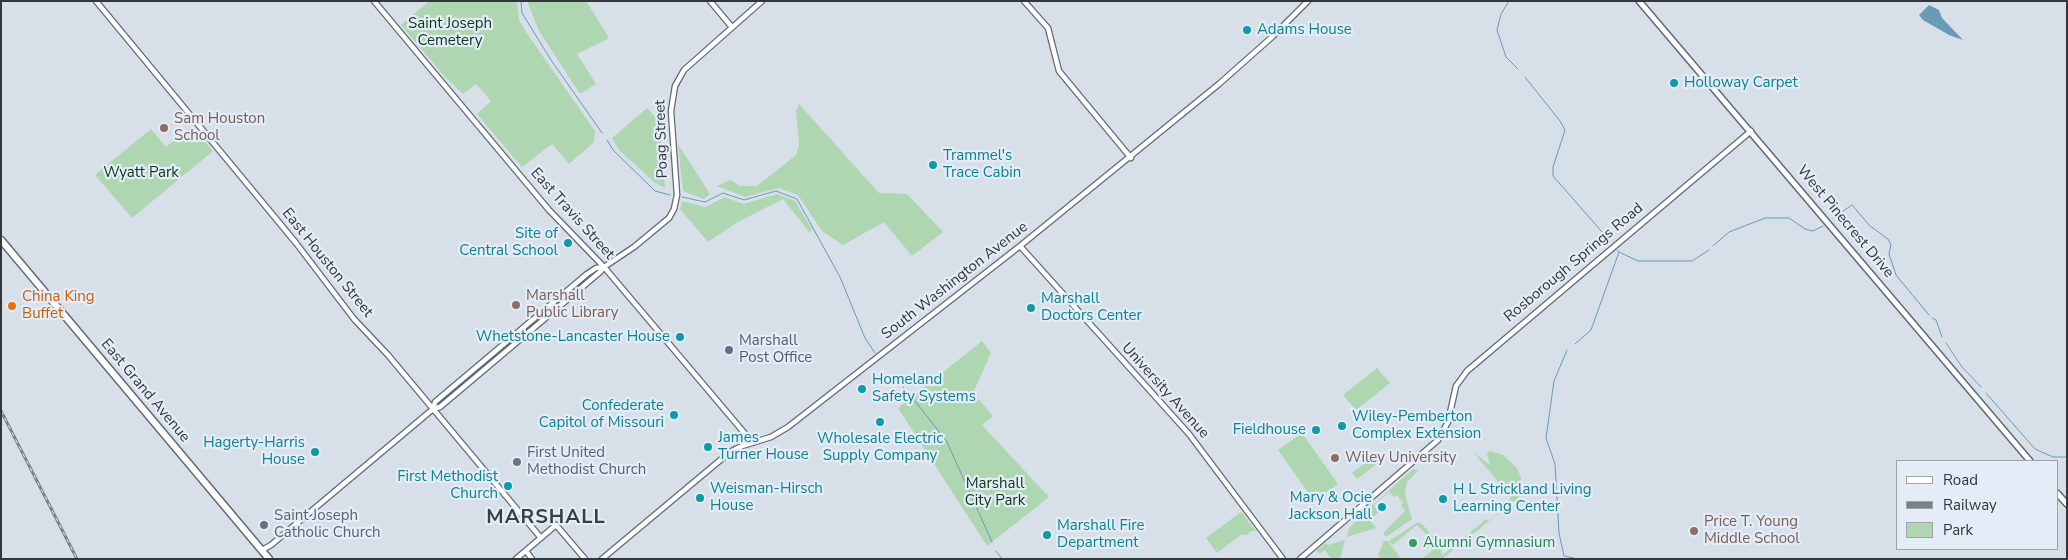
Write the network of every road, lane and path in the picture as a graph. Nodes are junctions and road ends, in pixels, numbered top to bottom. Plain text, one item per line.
1 (96, 1) edge
2 (374, 1) edge
3 (710, 1) edge
4 (762, 1) edge
5 (1024, 1) edge
6 (1308, 1) edge
7 (1639, 1) edge
8 (731, 26) junction
9 (1751, 131) junction
10 (1131, 158) junction
11 (1, 240) edge
12 (1020, 246) junction
13 (604, 267) junction
14 (433, 409) junction
15 (752, 442) junction
16 (2029, 460) edge
17 (2058, 494) edge
18 (2067, 504) edge
19 (541, 538) junction
20 (262, 550) junction
21 (526, 551) junction
22 (269, 559) edge
23 (516, 559) edge
24 (532, 559) edge
25 (585, 559) edge
26 (602, 559) edge
27 (1283, 559) edge
28 (1300, 559) edge

1 - 14 street, East Houston Street
2 - 13 street, East Travis Street
3 - 8 street
4 - 8 street
5 - 10 street
6 - 10 street, South Washington Avenue
7 - 9 main road, West Pinecrest Drive
8 - 13 street, Poag Street
9 - 16 main road, West Pinecrest Drive
9 - 28 street, Rosborough Springs Road
10 - 12 street, South Washington Avenue
11 - 20 highway, East Grand Avenue
12 - 15 street, South Washington Avenue
12 - 27 street, University Avenue
13 - 14 street
13 - 15 street, East Travis Street
14 - 19 street, East Houston Street
14 - 20 street
15 - 26 street, South Washington Avenue
17 - 18 main road
19 - 21 street
19 - 25 street
20 - 22 highway, East Grand Avenue
21 - 23 street
21 - 24 street

